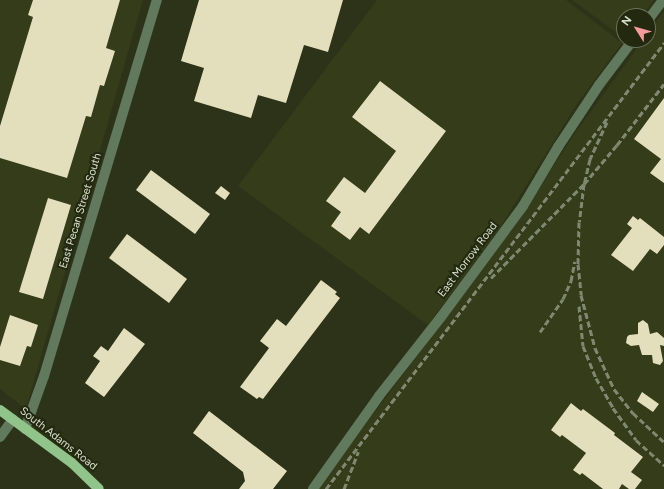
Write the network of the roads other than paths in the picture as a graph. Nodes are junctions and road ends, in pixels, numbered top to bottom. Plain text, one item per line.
1 (157, 0) edge
2 (663, 0) edge
3 (656, 9) edge
4 (627, 48) edge
5 (0, 410) edge
6 (13, 420) junction
7 (26, 429) junction
8 (0, 437) edge
9 (100, 489) edge
10 (313, 489) edge

1 - 7 street, East Pecan Street South
2 - 3 street
4 - 10 street, East Morrow Road
5 - 6 main road, South Adams Road
6 - 7 main road, South Adams Road
6 - 8 street
7 - 9 main road, South Adams Road

